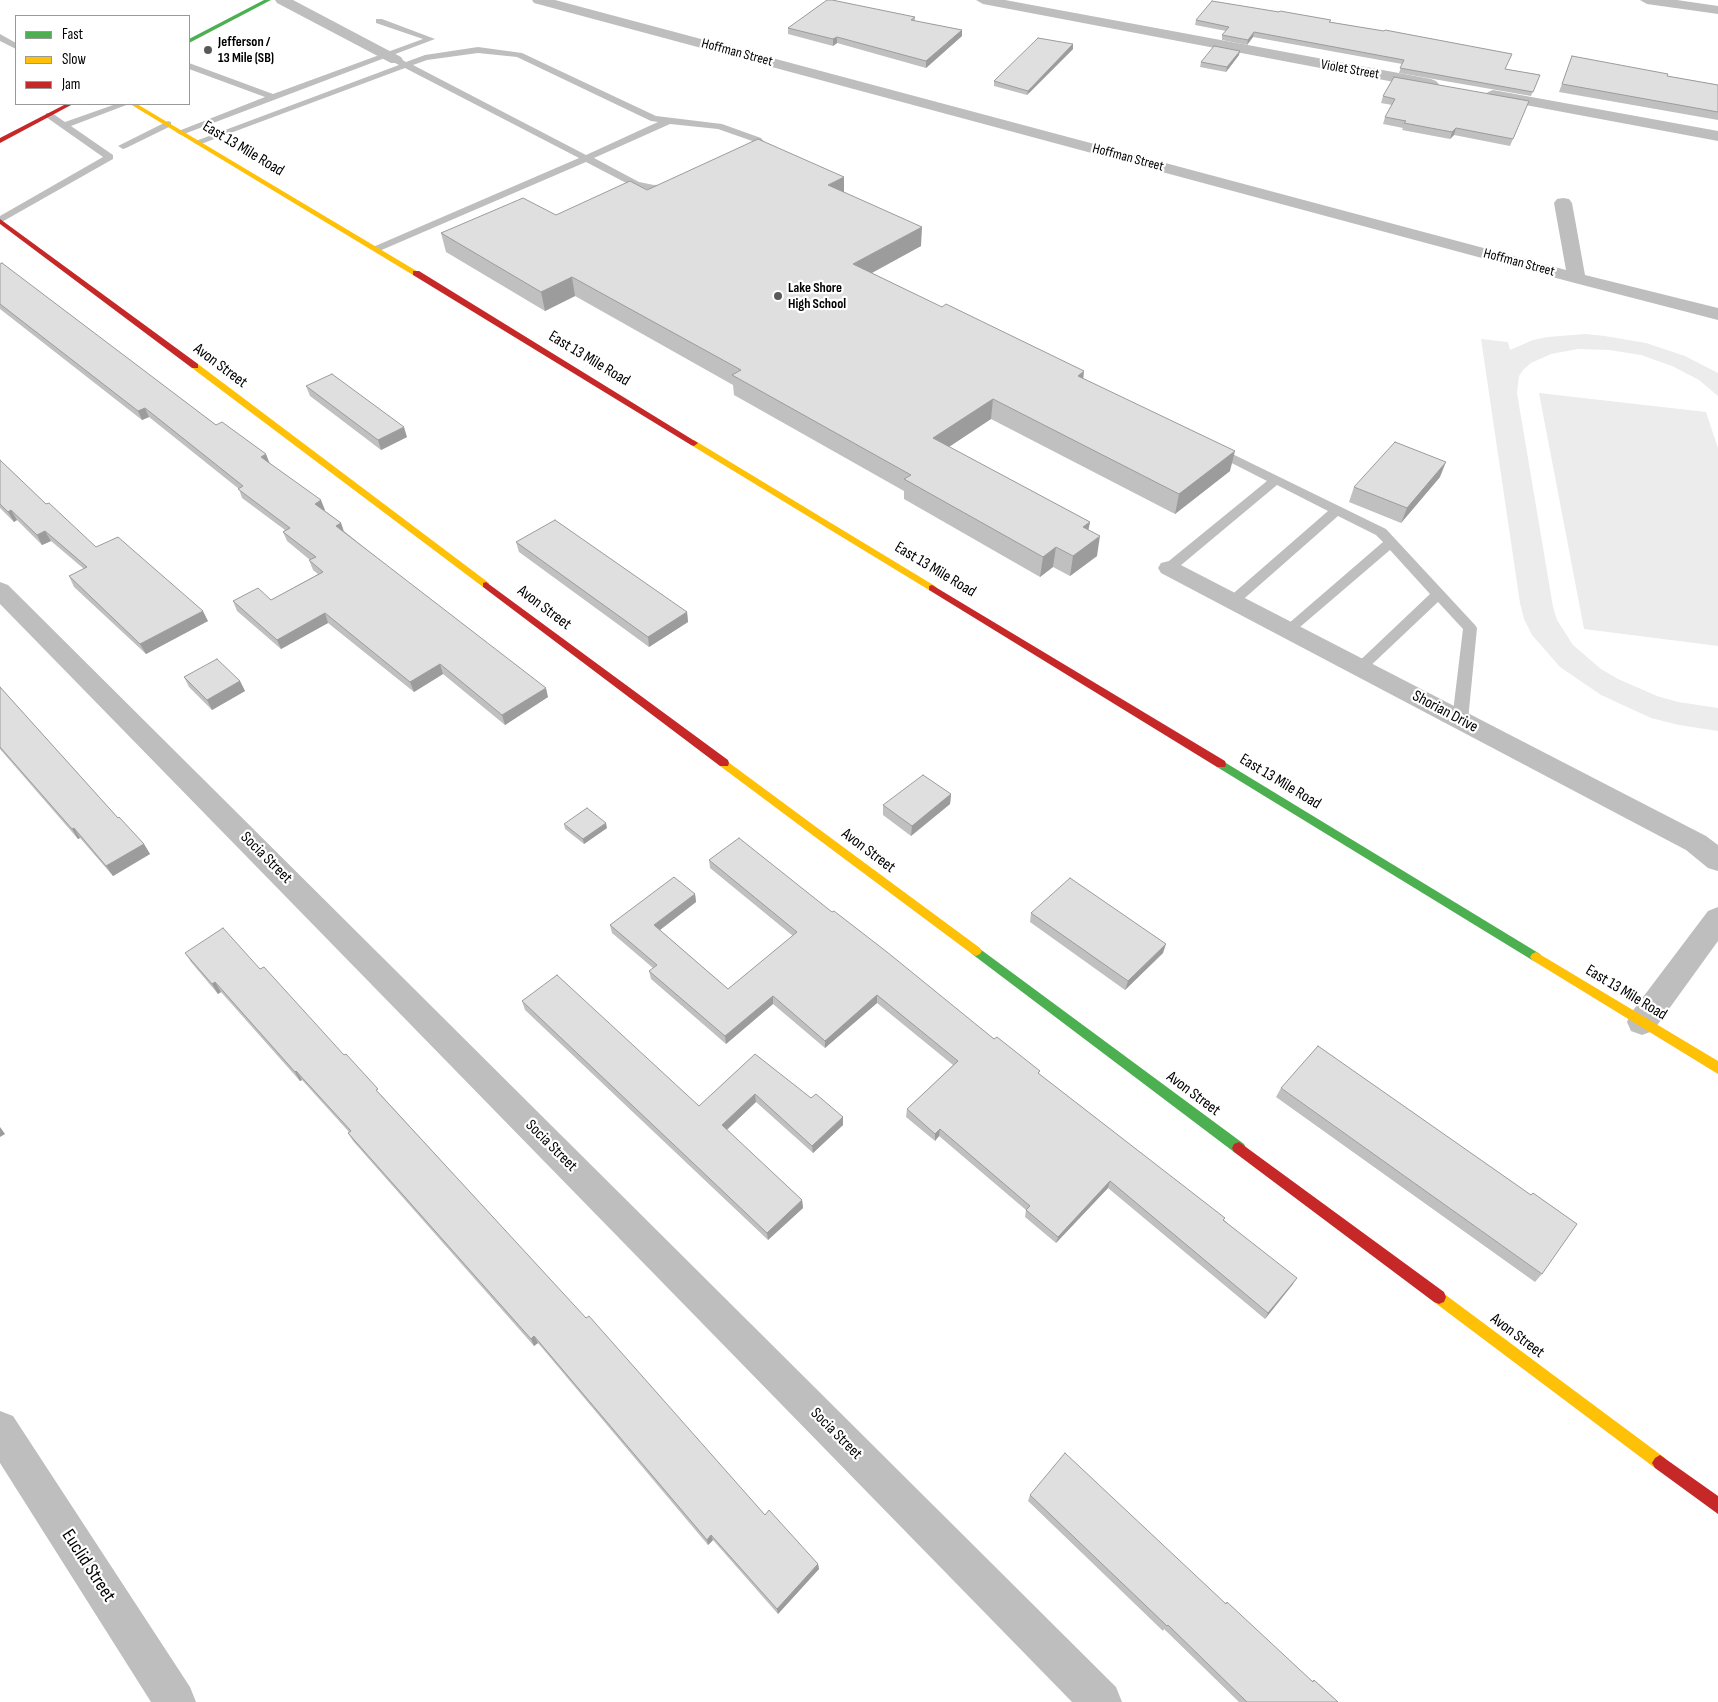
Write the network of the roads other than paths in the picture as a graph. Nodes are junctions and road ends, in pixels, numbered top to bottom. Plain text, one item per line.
1 (268, 0) edge
2 (282, 0) edge
3 (539, 0) edge
4 (983, 0) edge
5 (1647, 0) edge
6 (1718, 10) edge
7 (379, 21) dead end
8 (0, 37) edge
9 (190, 40) edge
10 (15, 45) edge
11 (397, 60) junction
12 (190, 66) edge
13 (1449, 88) edge
14 (1478, 93) edge
15 (273, 96) junction
16 (68, 105) edge
17 (121, 105) edge
18 (135, 105) edge
19 (49, 115) junction
20 (668, 122) junction
21 (64, 124) junction
22 (168, 124) junction
23 (181, 132) junction
24 (1718, 136) edge
25 (0, 141) edge
26 (198, 142) junction
27 (123, 146) dead end
28 (743, 156) edge
29 (586, 159) junction
30 (683, 183) edge
31 (1563, 203) dead end
32 (0, 220) edge
33 (377, 249) junction
34 (1577, 278) junction
35 (1718, 314) edge
36 (1206, 445) edge
37 (1276, 480) junction
38 (1337, 510) junction
39 (1391, 542) junction
40 (1169, 568) joint
41 (0, 590) edge
42 (1438, 594) junction
43 (1233, 601) junction
44 (1288, 630) junction
45 (1360, 668) junction
46 (1460, 720) junction
47 (1718, 860) edge
48 (1718, 919) edge
49 (1642, 1022) junction
50 (1718, 1068) edge
51 (0, 1429) edge
52 (1718, 1506) edge
53 (175, 1702) edge
54 (1101, 1702) edge

1 - 9 main road
2 - 11 street
3 - 34 street, Hoffman Street
4 - 13 street, Violet Street
5 - 6 street
7 - 11 lane
8 - 10 lane
11 - 15 lane
11 - 20 lane
11 - 26 lane
11 - 29 lane
12 - 15 lane
14 - 24 street
15 - 23 lane
16 - 19 main road
17 - 21 lane
18 - 22 main road, East 13 Mile Road
19 - 21 lane
19 - 25 main road
20 - 28 lane
20 - 29 lane
21 - 32 lane
22 - 23 main road, East 13 Mile Road
22 - 27 lane
23 - 26 main road, East 13 Mile Road
26 - 33 main road, East 13 Mile Road
29 - 30 lane
29 - 33 lane
31 - 34 street
32 - 52 main road, Avon Street
33 - 49 main road, East 13 Mile Road
34 - 35 street, Hoffman Street
36 - 37 lane
37 - 38 lane
37 - 40 lane
38 - 39 lane
38 - 43 lane
39 - 42 lane
39 - 44 lane
40 - 43 street, Shorian Drive
41 - 54 street, Socia Street
42 - 45 lane
42 - 46 lane
43 - 44 street, Shorian Drive
44 - 45 street, Shorian Drive
45 - 46 street, Shorian Drive
46 - 47 street, Shorian Drive
48 - 49 street
49 - 50 main road, East 13 Mile Road
51 - 53 street, Euclid Street

